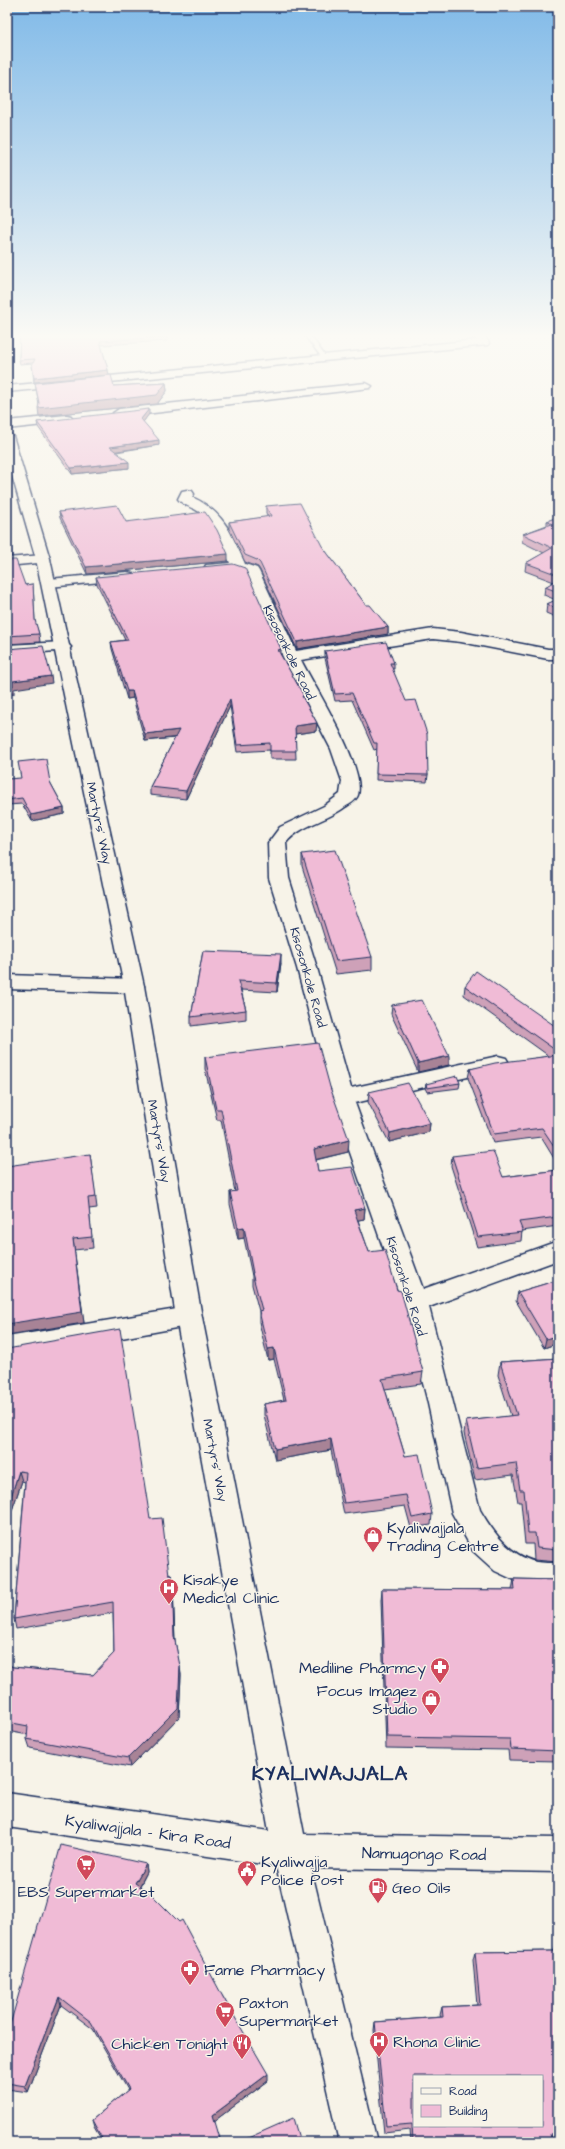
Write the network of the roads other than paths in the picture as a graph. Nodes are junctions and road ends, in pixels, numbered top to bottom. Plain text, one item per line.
1 (7, 436) edge
2 (187, 494) dead end
3 (43, 558) junction
4 (7, 562) edge
5 (239, 566) junction
6 (192, 570) edge
7 (148, 574) edge
8 (49, 584) junction
9 (63, 647) junction
10 (7, 650) edge
11 (558, 654) edge
12 (291, 657) junction
13 (7, 982) edge
14 (134, 986) junction
15 (498, 1063) edge
16 (342, 1098) junction
17 (558, 1250) edge
18 (415, 1302) junction
19 (189, 1317) junction
20 (7, 1348) edge
21 (558, 1577) edge
22 (7, 1810) edge
23 (290, 1851) junction
24 (558, 1855) edge
25 (358, 2142) edge

1 - 3 street, Martyrs' Way
2 - 5 street
3 - 4 street
3 - 8 street, Martyrs' Way
5 - 6 street
5 - 12 street, Kisosonkole Road
7 - 8 street
8 - 9 street, Martyrs' Way
9 - 10 street
9 - 14 street, Martyrs' Way
11 - 12 street
12 - 16 street, Kisosonkole Road
13 - 14 street
14 - 19 street, Martyrs' Way
15 - 16 street
16 - 18 street, Kisosonkole Road
17 - 18 street
18 - 21 street, Kisosonkole Road
19 - 20 street
19 - 23 street, Martyrs' Way
22 - 23 street, Kyaliwajjala - Kira Road
23 - 24 street, Namugongo Road
23 - 25 street, Martyrs' Way

